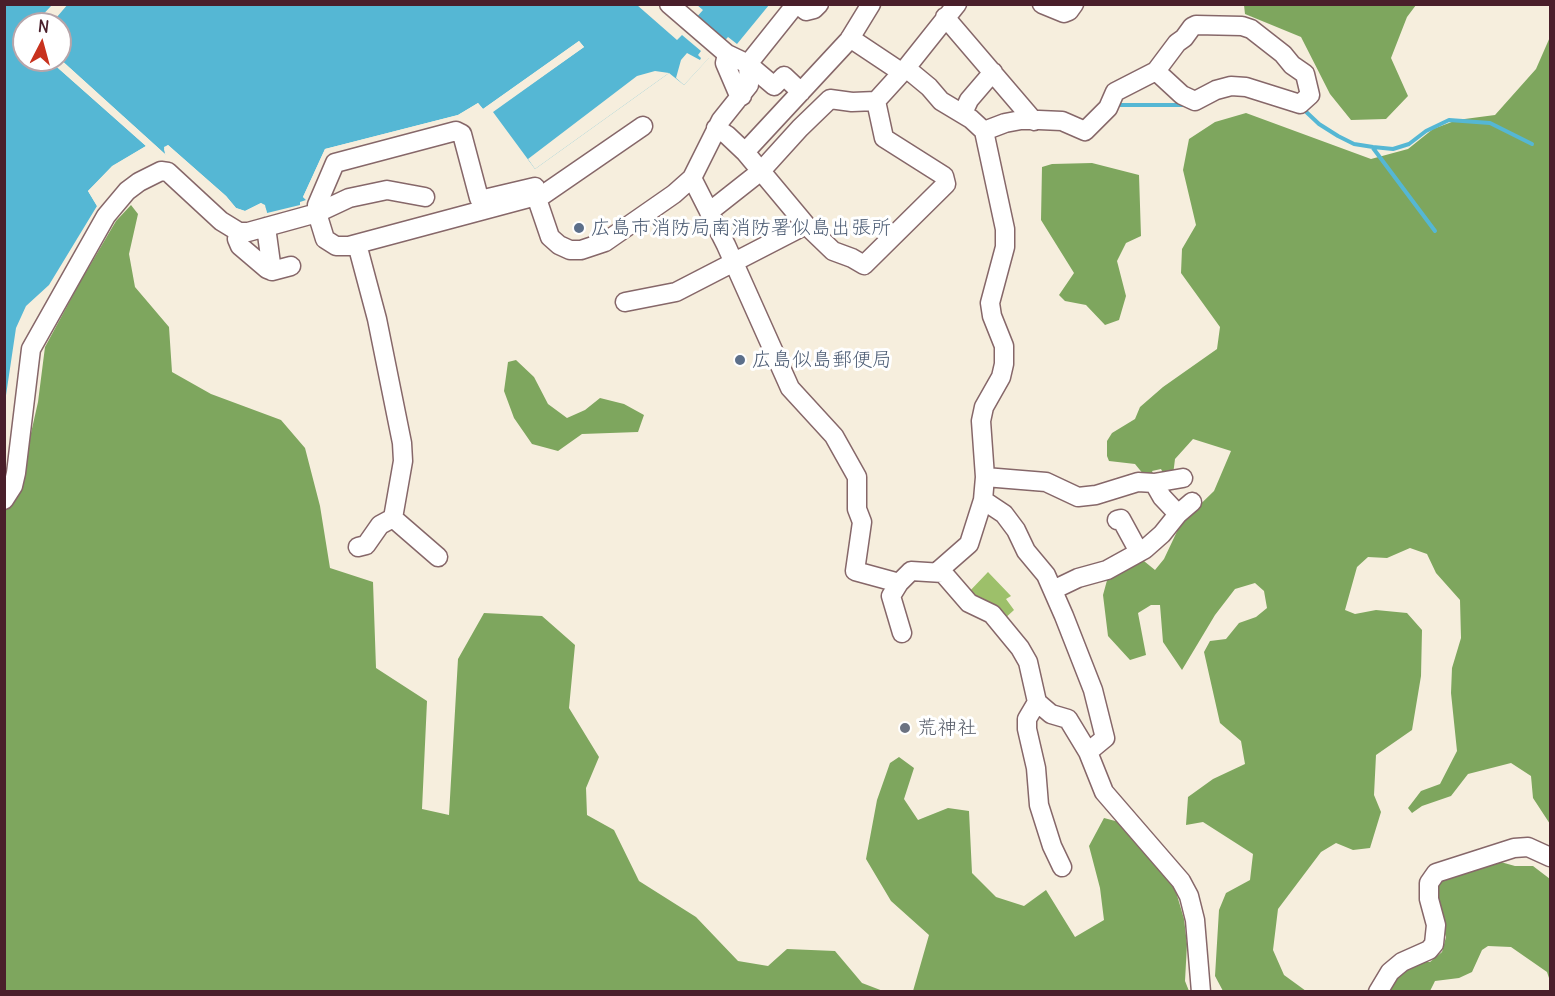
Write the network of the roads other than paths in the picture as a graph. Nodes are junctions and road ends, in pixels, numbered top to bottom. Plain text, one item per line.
1 (669, 4) edge
2 (796, 4) edge
3 (819, 4) edge
4 (871, 4) edge
5 (1042, 4) edge
6 (1074, 4) edge
7 (951, 11) edge
8 (850, 38) junction
9 (727, 54) junction
10 (748, 64) junction
11 (904, 70) junction
12 (1156, 71) junction
13 (993, 72) junction
14 (806, 86) junction
15 (742, 96) junction
16 (830, 99) junction
17 (876, 102) junction
18 (963, 113) junction
19 (1035, 121) junction
20 (643, 126) dead end
21 (716, 128) junction
22 (984, 131) junction
23 (745, 152) junction
24 (761, 171) junction
25 (692, 178) junction
26 (536, 193) junction
27 (425, 197) dead end
28 (710, 212) junction
29 (317, 213) junction
30 (806, 225) junction
31 (266, 227) junction
32 (239, 232) junction
33 (357, 244) junction
34 (733, 261) junction
35 (291, 266) dead end
36 (272, 271) junction
37 (624, 302) dead end
38 (985, 477) junction
39 (1183, 478) dead end
40 (1154, 483) junction
41 (4, 500) edge
42 (983, 500) junction
43 (393, 518) junction
44 (1126, 522) dead end
45 (358, 547) dead end
46 (1139, 552) junction
47 (438, 557) dead end
48 (937, 572) junction
49 (899, 583) junction
50 (1053, 590) junction
51 (902, 633) dead end
52 (1037, 702) junction
53 (1089, 752) junction
54 (1551, 857) edge
55 (1062, 867) dead end
56 (1201, 992) edge
57 (1378, 992) edge

1 - 9 street
2 - 3 street
2 - 10 street
4 - 8 street
5 - 6 street
7 - 11 street
7 - 13 street
8 - 11 street
8 - 14 street
9 - 10 street
9 - 15 street
10 - 14 street
10 - 15 street
11 - 17 street
11 - 18 street
12 - 12 street
12 - 19 street
13 - 18 street
13 - 19 street
14 - 16 street
14 - 23 street
15 - 21 street
16 - 17 street
16 - 24 street
17 - 30 street
18 - 22 street
19 - 22 street
20 - 26 street
21 - 23 street
21 - 25 street
22 - 38 street
23 - 24 street
24 - 28 street
24 - 30 street
25 - 26 street
25 - 28 street
26 - 29 street
26 - 33 street
27 - 29 street
28 - 34 street
29 - 31 street
29 - 33 street
30 - 34 street
31 - 32 street
31 - 36 street
32 - 36 street
32 - 41 street
33 - 43 street
34 - 37 street
34 - 49 street
35 - 36 street
38 - 40 street
38 - 42 street
39 - 40 street
40 - 46 street
42 - 48 street
42 - 50 street
43 - 45 street
43 - 47 street
44 - 46 street
46 - 50 street
48 - 49 street
48 - 52 street
49 - 51 street
50 - 53 street
52 - 53 street
52 - 55 street
53 - 56 street
54 - 57 street

